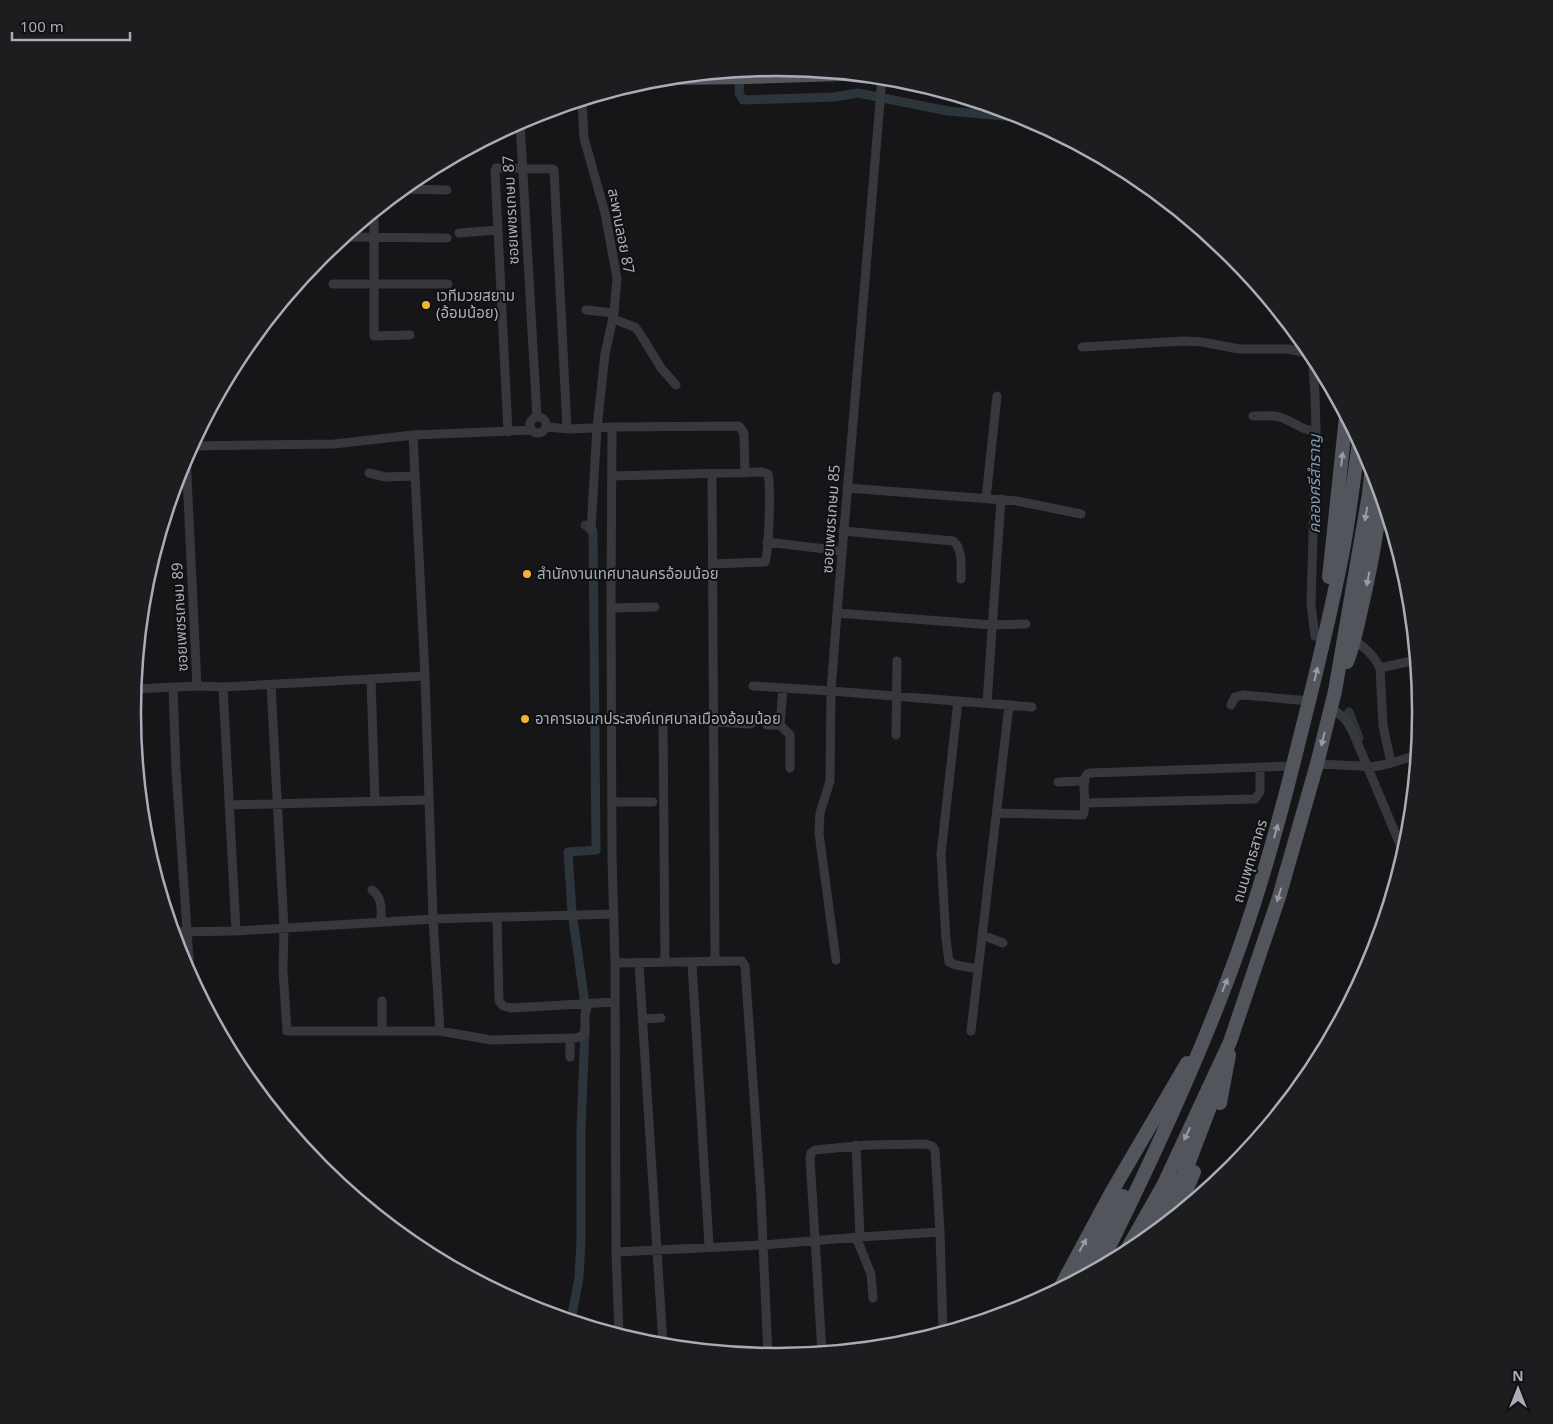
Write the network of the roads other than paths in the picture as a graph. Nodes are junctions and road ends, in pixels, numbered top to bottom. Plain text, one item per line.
1 (882, 85) edge
2 (582, 107) edge
3 (520, 131) edge
4 (522, 169) junction
5 (414, 189) edge
6 (447, 190) dead end
7 (374, 220) edge
8 (498, 230) junction
9 (459, 233) dead end
10 (354, 237) edge
11 (374, 238) junction
12 (447, 238) dead end
13 (333, 284) dead end
14 (374, 284) junction
15 (448, 284) dead end
16 (586, 310) dead end
17 (613, 316) junction
18 (410, 335) dead end
19 (1082, 347) dead end
20 (1299, 350) edge
21 (1313, 372) edge
22 (676, 385) dead end
23 (997, 396) dead end
24 (1253, 416) dead end
25 (537, 417) junction
26 (546, 427) junction
27 (612, 427) junction
28 (1345, 427) edge
29 (597, 428) junction
30 (567, 429) junction
31 (532, 430) junction
32 (1316, 431) junction
33 (508, 432) junction
34 (412, 435) junction
35 (199, 446) edge
36 (1357, 454) edge
37 (745, 473) junction
38 (187, 474) edge
39 (369, 474) dead end
40 (712, 474) junction
41 (415, 476) junction
42 (612, 476) junction
43 (1370, 485) edge
44 (848, 488) junction
45 (986, 498) junction
46 (1001, 499) junction
47 (1379, 509) edge
48 (1081, 514) dead end
49 (591, 530) dead end
50 (843, 531) junction
51 (767, 542) junction
52 (842, 551) junction
53 (713, 564) junction
54 (961, 579) dead end
55 (655, 607) dead end
56 (611, 608) junction
57 (837, 613) junction
58 (1026, 624) dead end
59 (992, 625) junction
60 (1322, 634) junction
61 (1354, 640) junction
62 (897, 661) dead end
63 (1410, 661) edge
64 (1380, 668) junction
65 (425, 676) junction
66 (371, 680) junction
67 (271, 685) junction
68 (197, 686) junction
69 (753, 686) dead end
70 (173, 687) junction
71 (223, 688) junction
72 (783, 688) junction
73 (142, 689) edge
74 (832, 691) junction
75 (1335, 691) junction
76 (897, 696) junction
77 (958, 701) junction
78 (1310, 701) junction
79 (987, 703) junction
80 (1009, 705) junction
81 (1231, 705) dead end
82 (1032, 707) dead end
83 (1331, 707) junction
84 (612, 718) junction
85 (663, 718) junction
86 (714, 720) junction
87 (751, 724) dead end
88 (767, 725) dead end
89 (780, 725) junction
90 (896, 736) dead end
91 (1411, 757) edge
92 (1387, 763) junction
93 (1317, 764) junction
94 (1293, 766) junction
95 (1367, 767) junction
96 (790, 768) dead end
97 (1260, 768) junction
98 (1084, 781) junction
99 (1058, 782) dead end
100 (429, 800) junction
101 (375, 801) junction
102 (612, 802) junction
103 (653, 802) dead end
104 (1086, 803) junction
105 (277, 804) junction
106 (228, 805) junction
107 (997, 813) junction
108 (1399, 842) edge
109 (372, 890) dead end
110 (614, 914) junction
111 (497, 918) junction
112 (433, 920) junction
113 (382, 922) junction
114 (284, 928) junction
115 (187, 931) junction
116 (236, 931) junction
117 (180, 932) edge
118 (982, 935) junction
119 (1003, 943) dead end
120 (189, 954) edge
121 (836, 960) dead end
122 (665, 962) junction
123 (692, 962) junction
124 (715, 962) junction
125 (615, 963) junction
126 (639, 963) junction
127 (978, 969) junction
128 (382, 1001) dead end
129 (615, 1002) junction
130 (588, 1004) junction
131 (642, 1018) junction
132 (660, 1018) dead end
133 (440, 1031) junction
134 (971, 1031) dead end
135 (1208, 1031) junction
136 (382, 1032) junction
137 (570, 1038) junction
138 (1230, 1042) junction
139 (570, 1057) dead end
140 (856, 1145) junction
141 (1181, 1202) edge
142 (1160, 1219) edge
143 (940, 1232) junction
144 (858, 1237) junction
145 (1133, 1239) edge
146 (814, 1240) junction
147 (763, 1245) junction
148 (709, 1246) junction
149 (657, 1250) junction
150 (616, 1252) junction
151 (1103, 1258) edge
152 (1087, 1267) edge
153 (1066, 1278) edge
154 (873, 1298) dead end
155 (943, 1325) edge
156 (619, 1328) edge
157 (663, 1338) edge
158 (822, 1346) edge
159 (768, 1348) edge

1 - 44 street, ซอยเพชรเกษม 85
2 - 17 street, สะพานลอย 87
3 - 4 street, ซอยเพชรเกษม 87
4 - 8 street
4 - 25 street, ซอยเพชรเกษม 87
4 - 30 street
5 - 6 street
7 - 11 street
8 - 9 street
8 - 33 street
10 - 11 street
11 - 12 street
11 - 14 street
13 - 14 street
14 - 15 street
14 - 18 street
16 - 17 street
17 - 22 street
17 - 29 street, สะพานลอย 87
19 - 20 street
21 - 32 street
23 - 45 street
24 - 32 street
25 - 26 street
25 - 31 street
26 - 30 street
26 - 31 street
27 - 29 street
27 - 37 street
27 - 42 street
60 -> 28 main road
29 - 30 street
29 - 49 street, สะพานลอย 87
31 - 33 street
32 - 60 street
33 - 34 street
34 - 35 street
34 - 41 street
36 - 60 main road, ถนนพุทธสาคร
37 - 40 street
37 - 51 street
38 - 68 street, ซอยเพชรเกษม 89
39 - 41 street
40 - 42 street
40 - 53 street
41 - 65 street
42 - 56 street
43 -> 75 main road
44 - 45 street
44 - 50 street, ซอยเพชรเกษม 85
45 - 46 street
46 - 48 street
46 - 59 street
47 -> 61 main road
50 - 52 street, ซอยเพชรเกษม 85
50 - 54 street
51 - 52 street
51 - 53 street
52 - 57 street, ซอยเพชรเกษม 85
53 - 86 street
55 - 56 street
56 - 84 street
57 - 59 street
57 - 74 street, ซอยเพชรเกษม 85
58 - 59 street
59 - 79 street
78 -> 60 main road, ถนนพุทธสาคร
61 - 64 street
61 - 75 main road
62 - 76 street
63 - 64 street
64 - 92 street
65 - 66 street
65 - 100 street
66 - 67 street
66 - 101 street
67 - 71 street
67 - 105 street
68 - 70 street
68 - 71 street
69 - 72 street
70 - 73 street
70 - 115 street
71 - 106 street
72 - 74 street
72 - 89 street
74 - 76 street
74 - 121 street, ซอยเพชรเกษม 85
75 - 83 main road
76 - 77 street
76 - 90 street
77 - 79 street
77 - 127 street
78 - 81 street
78 - 94 main road, ถนนพุทธสาคร
79 - 80 street
80 - 82 street
80 - 107 street
83 -> 93 main road
83 - 95 street
84 - 85 street
84 - 102 street
85 - 86 street
85 - 122 street
86 - 87 street
86 - 124 street
88 - 89 street
89 - 96 street
91 - 92 street
92 - 95 street
93 - 95 street
93 -> 138 main road
94 - 97 street
135 -> 94 main road, ถนนพุทธสาคร
95 - 108 street
97 - 98 street
97 - 104 street
98 - 99 street
98 - 104 street
100 - 101 street
100 - 112 street
101 - 105 street
102 - 103 street
102 - 110 street
104 - 107 street
105 - 106 street
105 - 114 street
106 - 116 street
107 - 118 street
109 - 113 street
110 - 111 street
110 - 125 street
111 - 112 street
111 - 130 street
112 - 113 street
112 - 133 street
113 - 114 street
114 - 116 street
114 - 136 street
115 - 116 street
115 - 117 street
115 - 120 street
118 - 119 street
118 - 127 street
122 - 123 street
122 - 126 street
123 - 124 street
123 - 148 street
124 - 147 street
125 - 126 street
125 - 129 street
126 - 131 street
127 - 134 street
128 - 136 street
129 - 130 street
129 - 150 street
130 - 137 street
131 - 132 street
131 - 149 street
133 - 136 street
133 - 137 street
135 - 151 main road, ถนนพุทธสาคร
135 - 152 main road
153 -> 135 main road
137 - 139 street
138 - 141 main road
138 - 142 main road
138 -> 145 main road
140 - 143 street
140 - 144 street
140 - 146 street
143 - 144 street
143 - 155 street
144 - 146 street
144 - 154 street
146 - 147 street
146 - 158 street
147 - 148 street
147 - 159 street
148 - 149 street
149 - 150 street
149 - 157 street
150 - 156 street

